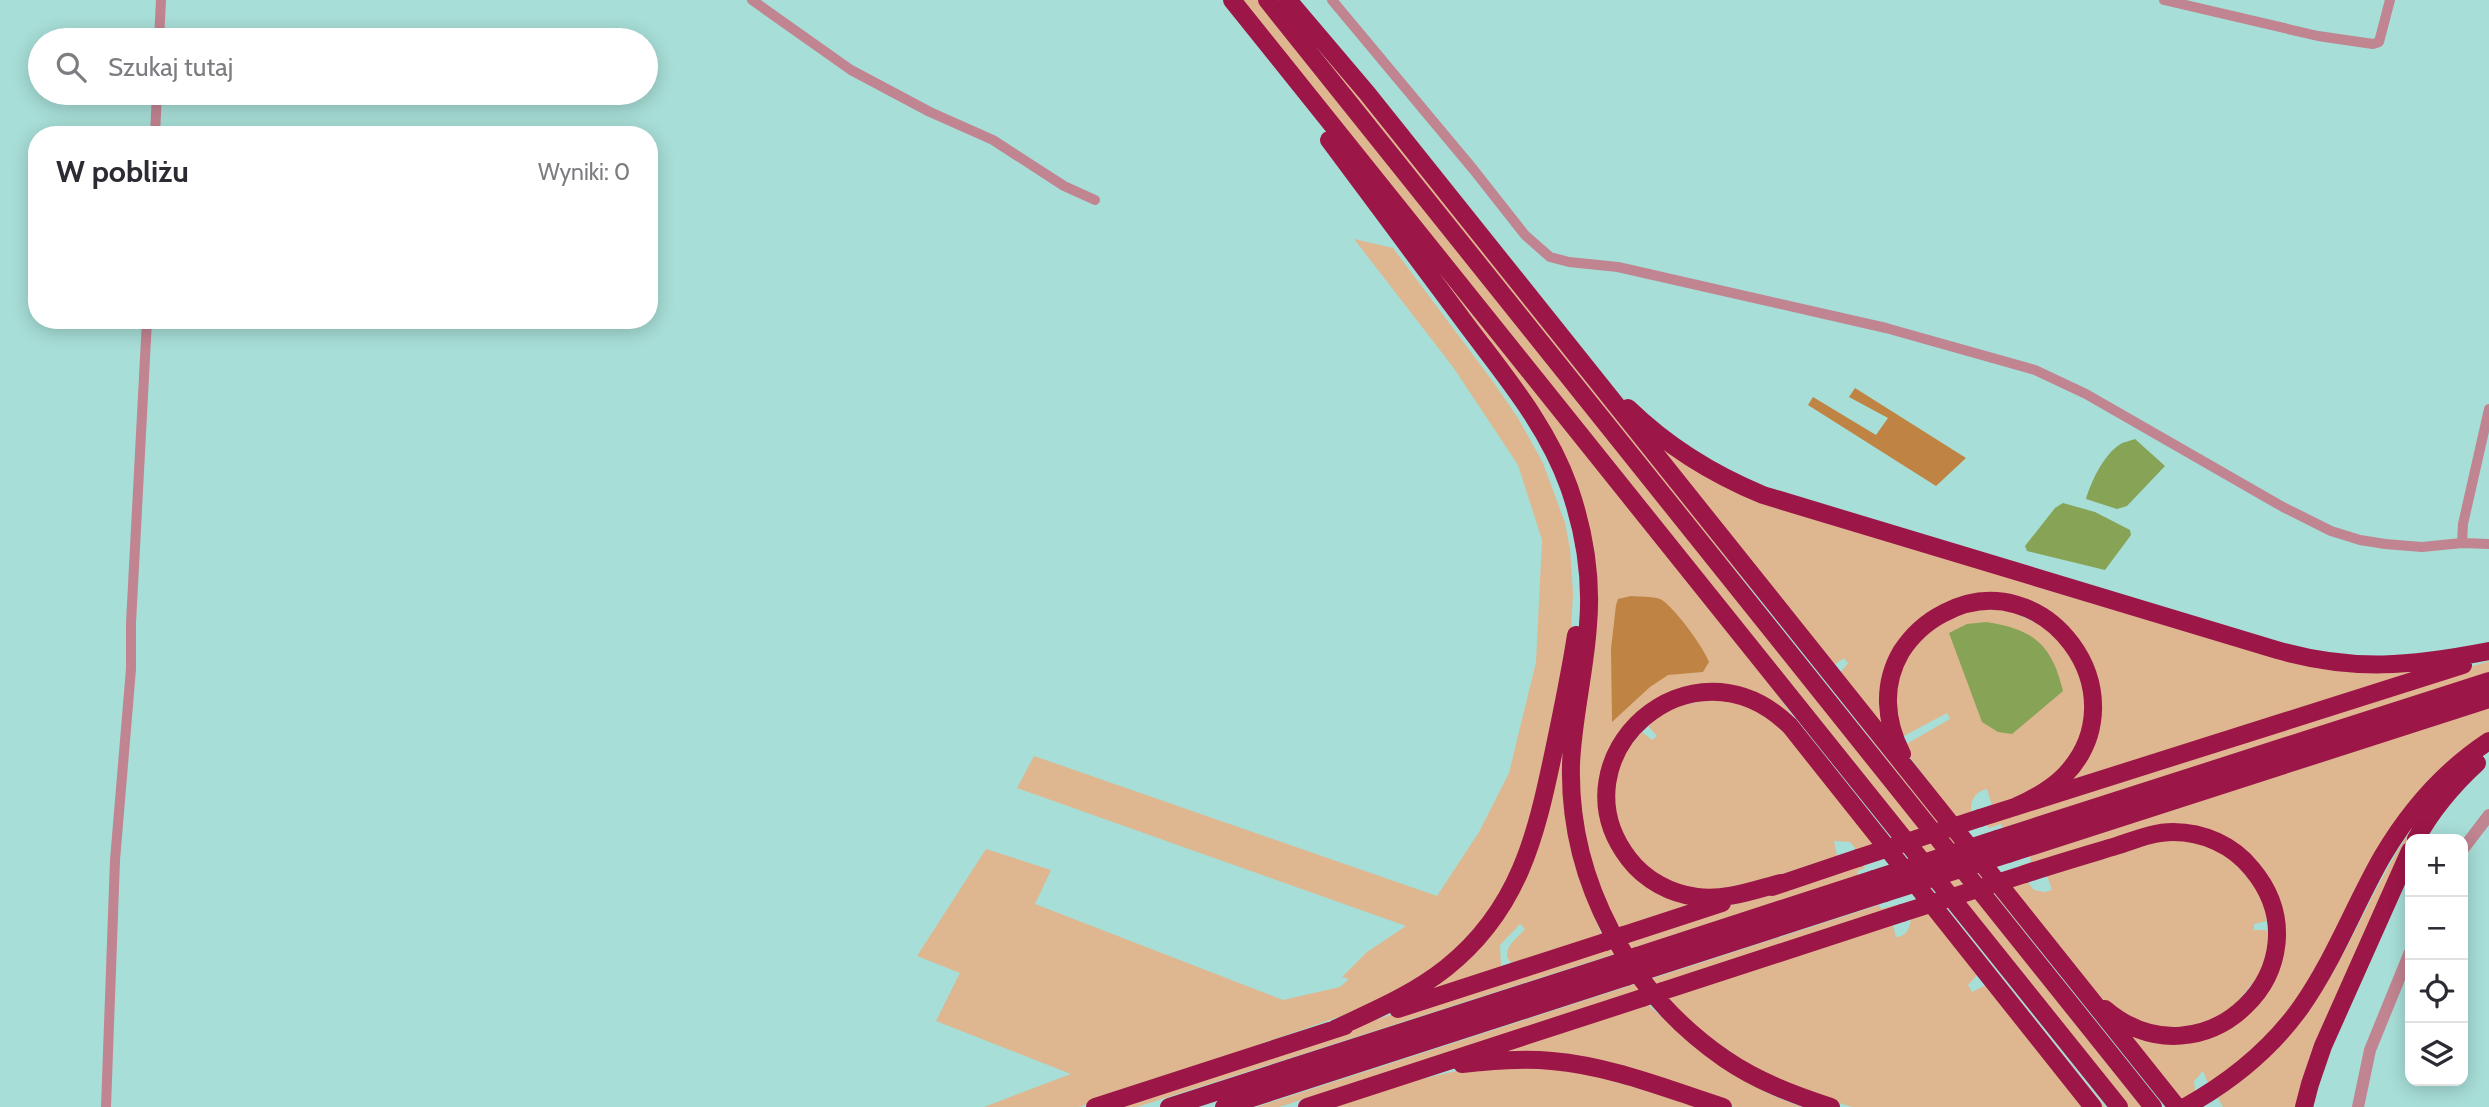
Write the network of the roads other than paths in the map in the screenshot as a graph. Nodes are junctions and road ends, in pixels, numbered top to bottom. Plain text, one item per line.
1 (161, 0) edge
2 (752, 0) edge
3 (1232, 0) edge
4 (1267, 0) edge
5 (1288, 0) edge
6 (1332, 0) edge
7 (2164, 0) edge
8 (2390, 0) edge
9 (1254, 27) junction
10 (160, 28) edge
11 (156, 105) edge
12 (155, 126) edge
13 (1095, 200) dead end
14 (147, 329) edge
15 (1583, 364) junction
16 (2489, 409) edge
17 (1571, 494) junction
18 (2462, 543) junction
19 (2489, 544) edge
20 (2489, 653) edge
21 (2489, 681) edge
22 (2489, 699) edge
23 (2489, 741) edge
24 (2489, 754) edge
25 (1924, 793) junction
26 (2015, 807) junction
27 (2489, 815) edge
28 (2419, 834) edge
29 (2468, 842) edge
30 (2003, 846) junction
31 (2405, 862) edge
32 (1781, 883) junction
33 (2406, 960) edge
34 (1621, 970) junction
35 (2072, 978) junction
36 (1335, 1029) junction
37 (1397, 1078) junction
38 (106, 1107) edge
39 (1095, 1107) edge
40 (1169, 1107) edge
41 (1224, 1107) edge
42 (1307, 1107) edge
43 (1723, 1107) edge
44 (1831, 1107) edge
45 (2093, 1107) edge
46 (2119, 1107) edge
47 (2153, 1107) edge
48 (2177, 1107) edge
49 (2185, 1107) edge
50 (2304, 1107) edge
51 (2358, 1107) edge

1 - 10 street
2 - 13 street
3 - 9 highway
4 - 47 highway
5 - 15 highway
6 - 18 street
7 - 8 street
9 - 17 highway
9 - 46 highway
11 - 12 street
14 - 38 street
15 - 20 highway
15 - 25 highway
16 - 18 street
17 - 36 highway
17 - 44 highway
18 - 19 street
20 - 26 highway
21 - 30 highway
22 - 30 highway
23 - 49 highway
24 - 28 highway
25 - 26 highway
25 - 35 highway
26 - 32 highway, bridge
27 - 29 street
30 - 34 highway, bridge
31 - 50 highway
32 - 36 highway, bridge
32 - 45 highway
33 - 51 street
34 - 40 highway
34 - 41 highway
35 - 37 highway, bridge
35 - 48 highway
36 - 39 highway
37 - 42 highway
37 - 43 highway

